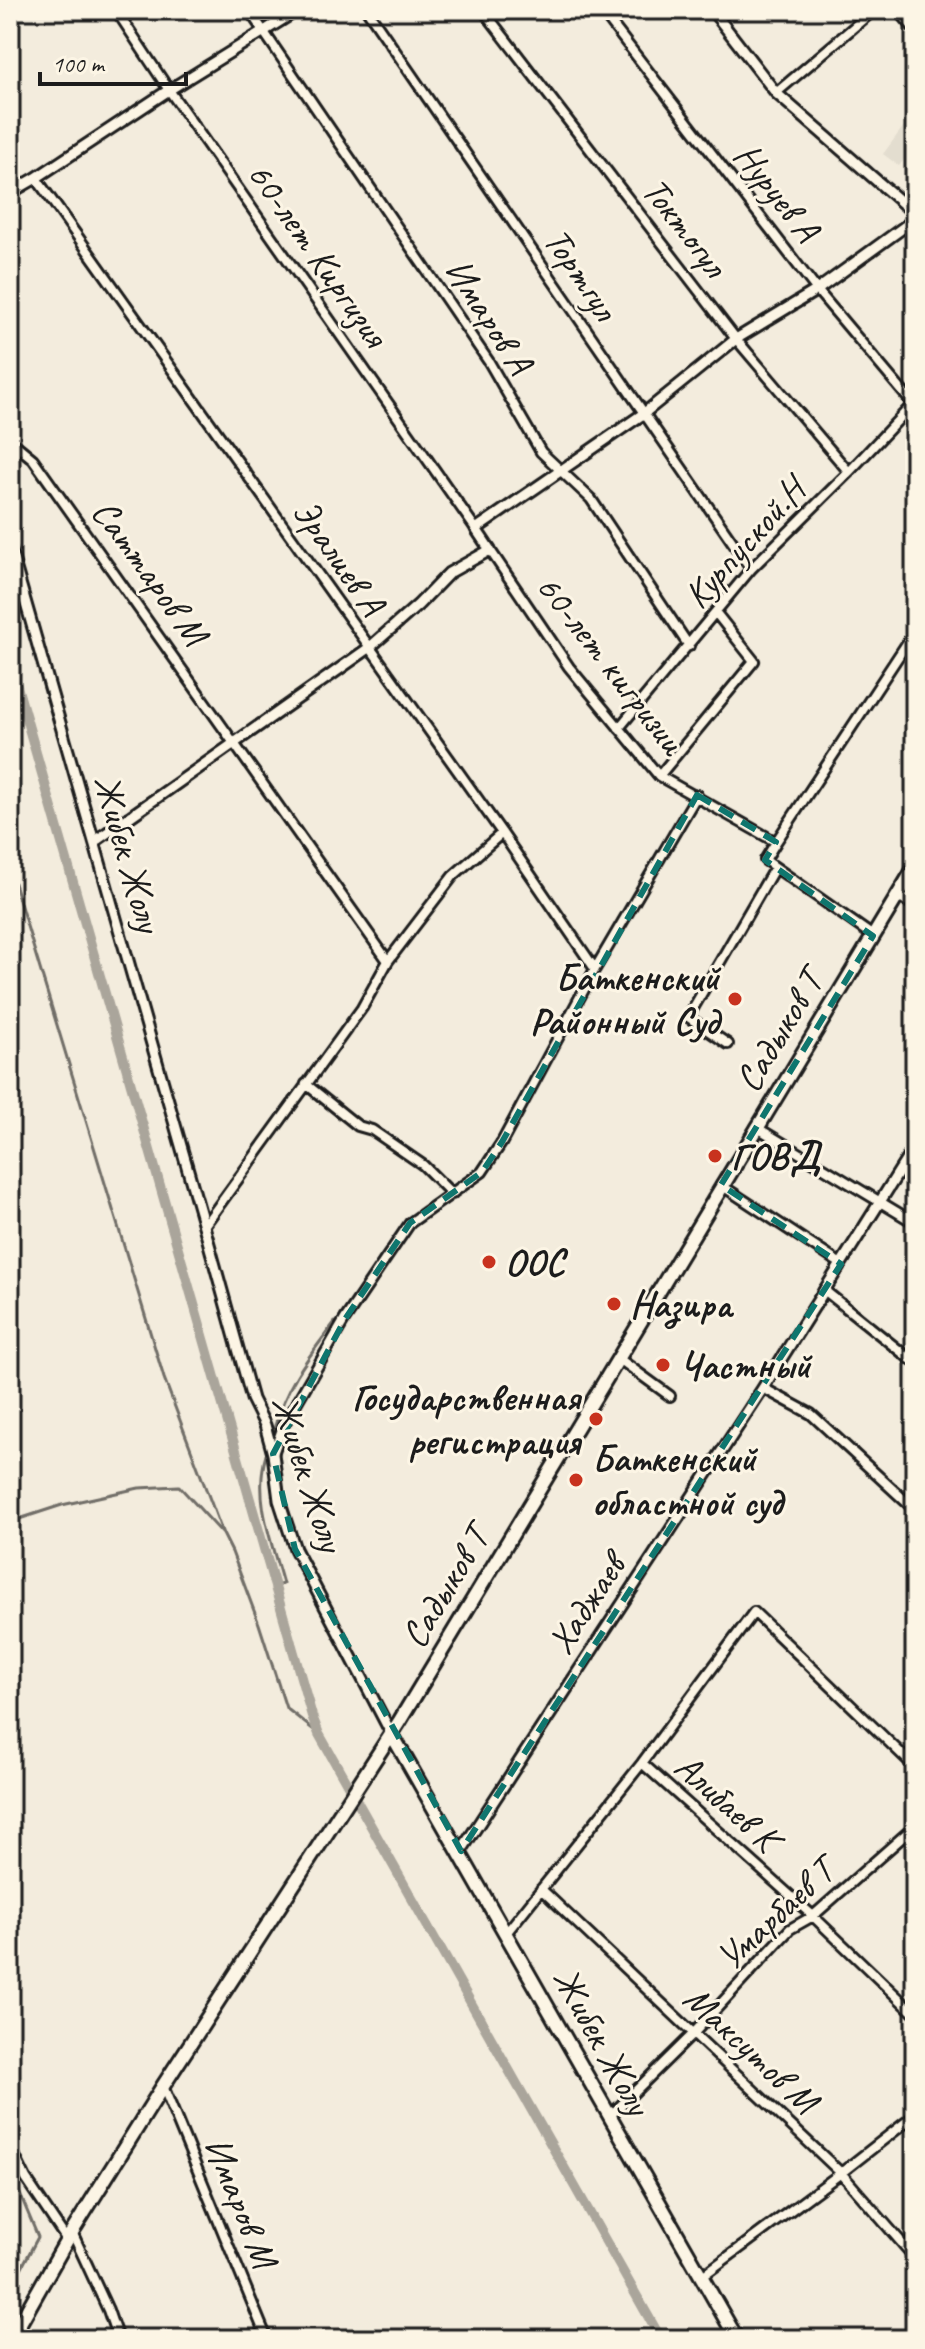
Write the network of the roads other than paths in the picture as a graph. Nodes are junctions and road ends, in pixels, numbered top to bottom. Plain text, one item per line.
1 (116, 10) edge
2 (249, 10) edge
3 (298, 10) edge
4 (367, 10) edge
5 (483, 10) edge
6 (601, 10) edge
7 (726, 10) edge
8 (874, 10) edge
9 (898, 10) edge
10 (714, 13) edge
11 (915, 30) edge
12 (264, 31) junction
13 (169, 90) junction
14 (776, 93) junction
15 (36, 178) junction
16 (10, 193) edge
17 (915, 217) edge
18 (817, 290) junction
19 (736, 339) junction
20 (914, 403) edge
21 (643, 414) junction
22 (10, 448) edge
23 (562, 469) junction
24 (849, 472) junction
25 (476, 529) junction
26 (10, 548) edge
27 (490, 550) junction
28 (751, 569) junction
29 (716, 613) junction
30 (915, 631) edge
31 (689, 646) junction
32 (369, 648) junction
33 (619, 728) junction
34 (236, 743) junction
35 (659, 776) junction
36 (697, 795) junction
37 (502, 833) junction
38 (94, 842) junction
39 (776, 842) junction
40 (775, 867) junction
41 (915, 867) edge
42 (898, 895) junction
43 (915, 906) edge
44 (873, 936) junction
45 (388, 961) junction
46 (595, 969) junction
47 (728, 1044) dead end
48 (306, 1084) junction
49 (756, 1127) junction
50 (915, 1146) edge
51 (721, 1185) junction
52 (452, 1194) junction
53 (880, 1201) junction
54 (915, 1223) edge
55 (204, 1226) junction
56 (841, 1264) junction
57 (824, 1290) junction
58 (618, 1358) junction
59 (915, 1363) edge
60 (763, 1388) junction
61 (670, 1396) dead end
62 (273, 1454) junction
63 (915, 1510) edge
64 (395, 1727) junction
65 (642, 1763) junction
66 (915, 1767) edge
67 (915, 1826) edge
68 (461, 1851) junction
69 (541, 1889) junction
70 (813, 1916) junction
71 (507, 1932) junction
72 (915, 2014) edge
73 (693, 2034) junction
74 (163, 2086) junction
75 (915, 2115) edge
76 (610, 2116) junction
77 (10, 2146) edge
78 (841, 2173) junction
79 (70, 2236) junction
80 (915, 2258) edge
81 (701, 2277) junction
82 (11, 2339) edge
83 (118, 2339) edge
84 (267, 2339) edge
85 (737, 2339) edge

1 - 13 street, 60-лет Киргизия
2 - 12 street, Имаров А
3 - 12 street
4 - 21 street, Тортгул
5 - 19 street, Токтогул
6 - 18 street, Нуруев А
7 - 10 street
8 - 14 street
9 - 11 street
10 - 14 street
12 - 13 street
12 - 23 street, Имаров А
13 - 15 street
13 - 25 street, 60-лет Киргизия
14 - 17 street
15 - 16 street
15 - 32 street, Эралиев А
17 - 18 street
18 - 19 street
18 - 20 street, Нуруев А
19 - 21 street
19 - 24 street, Токтогул
20 - 24 street, Курпуской.Н
21 - 23 street
21 - 28 street, Тортгул
22 - 34 street, Саттаров М
23 - 25 street
23 - 31 street, Имаров А
24 - 28 street, Курпуской.Н
25 - 27 street
26 - 38 street, Жибек Жолу
27 - 32 street
27 - 33 street, 60-лет кигризии
28 - 29 street, Курпуской.Н
29 - 31 street, Курпуской.Н
29 - 35 street
30 - 39 street
31 - 33 street, Курпуской.Н
32 - 34 street
32 - 37 street, Эралиев А
33 - 35 street, 60-лет кигризии
34 - 38 street
34 - 45 street, Саттаров М
35 - 36 street, 60-лет кигризии
36 - 39 street, 60-лет кигризии
36 - 46 street
37 - 45 street
37 - 46 street, Эралиев А
38 - 55 street, Жибек Жолу
39 - 40 street
40 - 44 street
40 - 47 street
41 - 42 main road, Садыков Т
42 - 43 street
42 - 44 main road, Садыков Т
44 - 49 main road, Садыков Т
45 - 48 street
46 - 52 street
48 - 52 street
48 - 55 street
49 - 51 main road, Садыков Т
49 - 53 street
50 - 53 street, Хаджаев
51 - 56 street
51 - 58 main road, Садыков Т
52 - 62 street
53 - 54 street
53 - 56 street, Хаджаев
55 - 62 street, Жибек Жолу
56 - 57 street, Хаджаев
57 - 59 street
57 - 60 street, Хаджаев
58 - 61 street
58 - 64 main road, Садыков Т
60 - 63 street
60 - 68 street, Хаджаев
62 - 64 street, Жибек Жолу
64 - 68 main road, Жибек Жолу
64 - 74 main road, Садыков Т
65 - 66 street
65 - 69 street
65 - 70 street, Алибаев К
67 - 70 street, Умарбаев Т
68 - 71 main road, Жибек Жолу
69 - 71 street
69 - 73 street, Максутов М
70 - 72 street, Алибаев К
70 - 73 street, Умарбаев Т
71 - 76 main road, Жибек Жолу
73 - 76 street, Умарбаев Т
73 - 78 street, Максутов М
74 - 79 main road, Садыков Т
74 - 84 street, Имаров М
75 - 78 street
76 - 81 main road, Жибек Жолу
77 - 79 street
78 - 80 street, Максутов М
78 - 81 street
79 - 82 main road, Садыков Т
79 - 83 street
81 - 85 main road, Жибек Жолу

